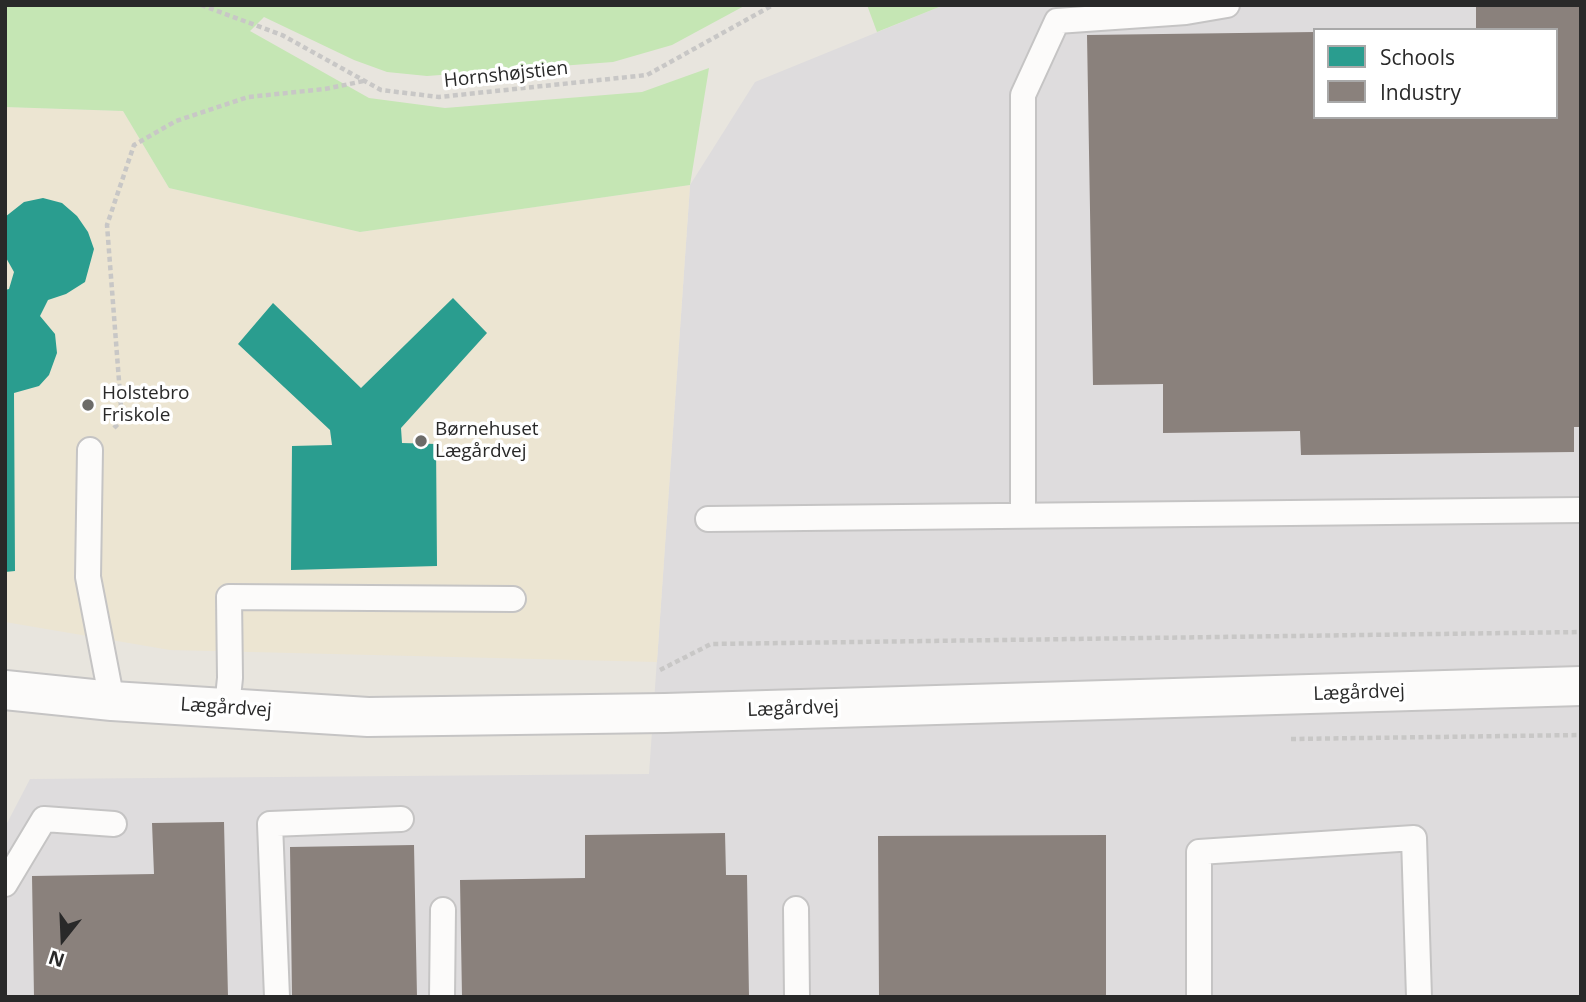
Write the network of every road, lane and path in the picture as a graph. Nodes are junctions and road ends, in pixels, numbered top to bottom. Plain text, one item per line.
1 (201, 5) edge
2 (773, 5) edge
3 (1227, 5) edge
4 (365, 81) junction
5 (90, 450) joint
6 (1581, 510) edge
7 (1023, 515) junction
8 (708, 519) dead end
9 (513, 599) dead end
10 (1581, 632) edge
11 (650, 674) dead end
12 (1581, 686) edge
13 (5, 690) edge
14 (112, 701) junction
15 (227, 707) junction
16 (401, 819) dead end
17 (114, 824) dead end
18 (5, 884) edge
19 (796, 909) dead end
20 (443, 910) dead end
21 (277, 997) edge
22 (442, 997) edge
23 (797, 997) edge
24 (1199, 997) edge
25 (1419, 997) edge

1 - 4 path, Hornshøjstien
2 - 4 path, Hornshøjstien
3 - 7 lane
4 - 5 path
5 - 14 lane
6 - 7 lane
7 - 8 lane
9 - 15 lane
10 - 11 path
12 - 15 street, Lægårdvej
13 - 14 street, Lægårdvej
14 - 15 street, Lægårdvej
16 - 21 lane
17 - 18 lane
19 - 23 lane
20 - 22 lane
24 - 25 lane

